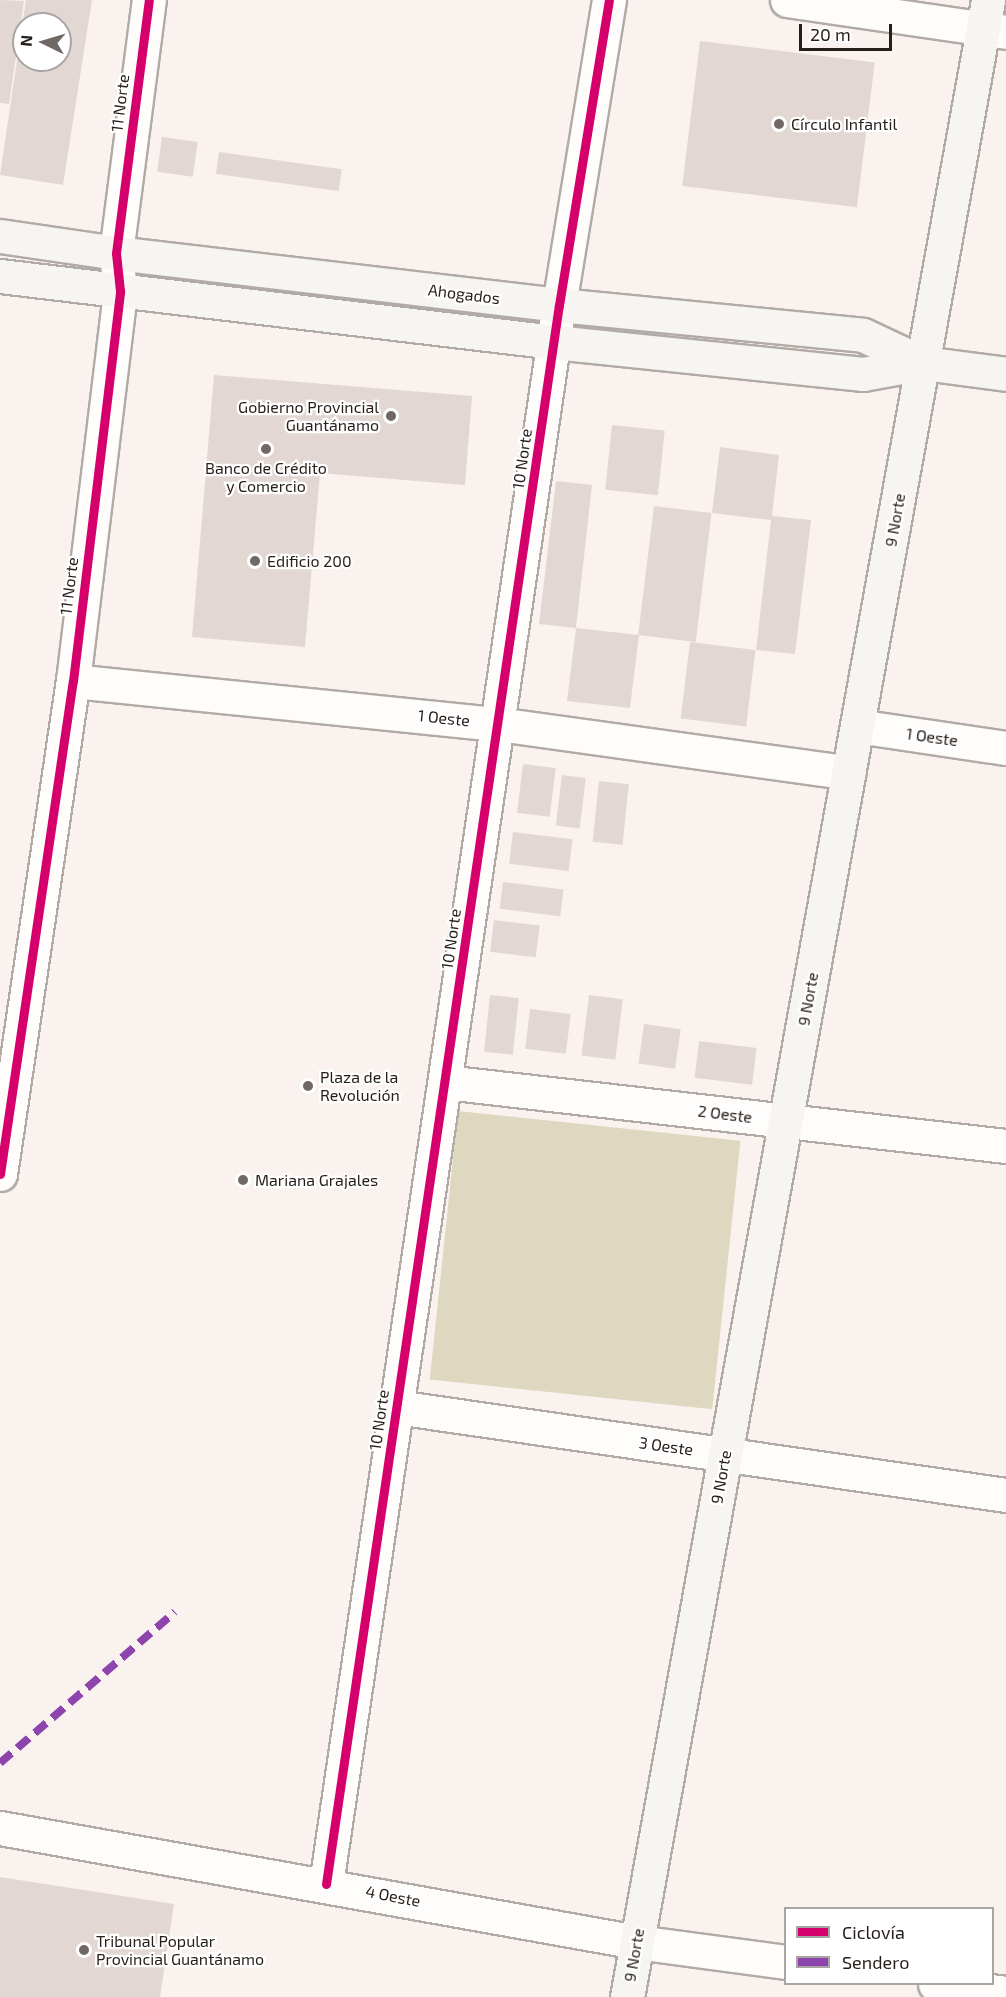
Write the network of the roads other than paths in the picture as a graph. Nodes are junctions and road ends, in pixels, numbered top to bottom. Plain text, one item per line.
1 (149, 0) edge
2 (609, 0) edge
3 (787, 0) edge
4 (992, 20) edge
5 (0, 236) edge
6 (116, 253) junction
7 (0, 276) edge
8 (120, 291) junction
9 (559, 305) junction
10 (554, 342) junction
11 (923, 363) junction
12 (1006, 374) edge
13 (73, 681) junction
14 (498, 724) junction
15 (857, 726) junction
16 (1006, 748) edge
17 (849, 773) junction
18 (445, 1082) junction
19 (785, 1121) junction
20 (1006, 1146) edge
21 (0, 1174) edge
22 (396, 1407) junction
23 (725, 1455) junction
24 (1006, 1495) edge
25 (0, 1828) edge
26 (326, 1884) junction
27 (637, 1942) junction
28 (784, 1962) edge
29 (948, 1985) edge
30 (1006, 1994) edge
31 (627, 1997) edge

1 - 6 street, 11 Norte
2 - 9 street, 10 Norte
3 - 4 street
4 - 11 main road, 9 Norte
5 - 6 main road, Ahogados
6 - 8 street, 11 Norte
6 - 9 main road, Ahogados
7 - 8 main road, Ahogados
8 - 10 main road, Ahogados
8 - 13 street, 11 Norte
9 - 10 street, 10 Norte
9 - 11 main road, Ahogados
10 - 11 main road, Ahogados
10 - 14 street, 10 Norte
11 - 12 main road, Ahogados
11 - 15 main road, 9 Norte
13 - 14 street, 1 Oeste
13 - 21 street, 11 Norte
14 - 17 street, 1 Oeste
14 - 18 street, 10 Norte
15 - 16 street, 1 Oeste
15 - 17 main road, 9 Norte
17 - 19 main road, 9 Norte
18 - 19 street, 2 Oeste
18 - 22 street, 10 Norte
19 - 20 street, 2 Oeste
19 - 23 main road, 9 Norte
22 - 23 street, 3 Oeste
22 - 26 street, 10 Norte
23 - 24 street, 3 Oeste
23 - 27 main road, 9 Norte
25 - 26 street, 4 Oeste
26 - 27 street, 4 Oeste
27 - 28 street, 4 Oeste
27 - 31 main road, 9 Norte
29 - 30 street

